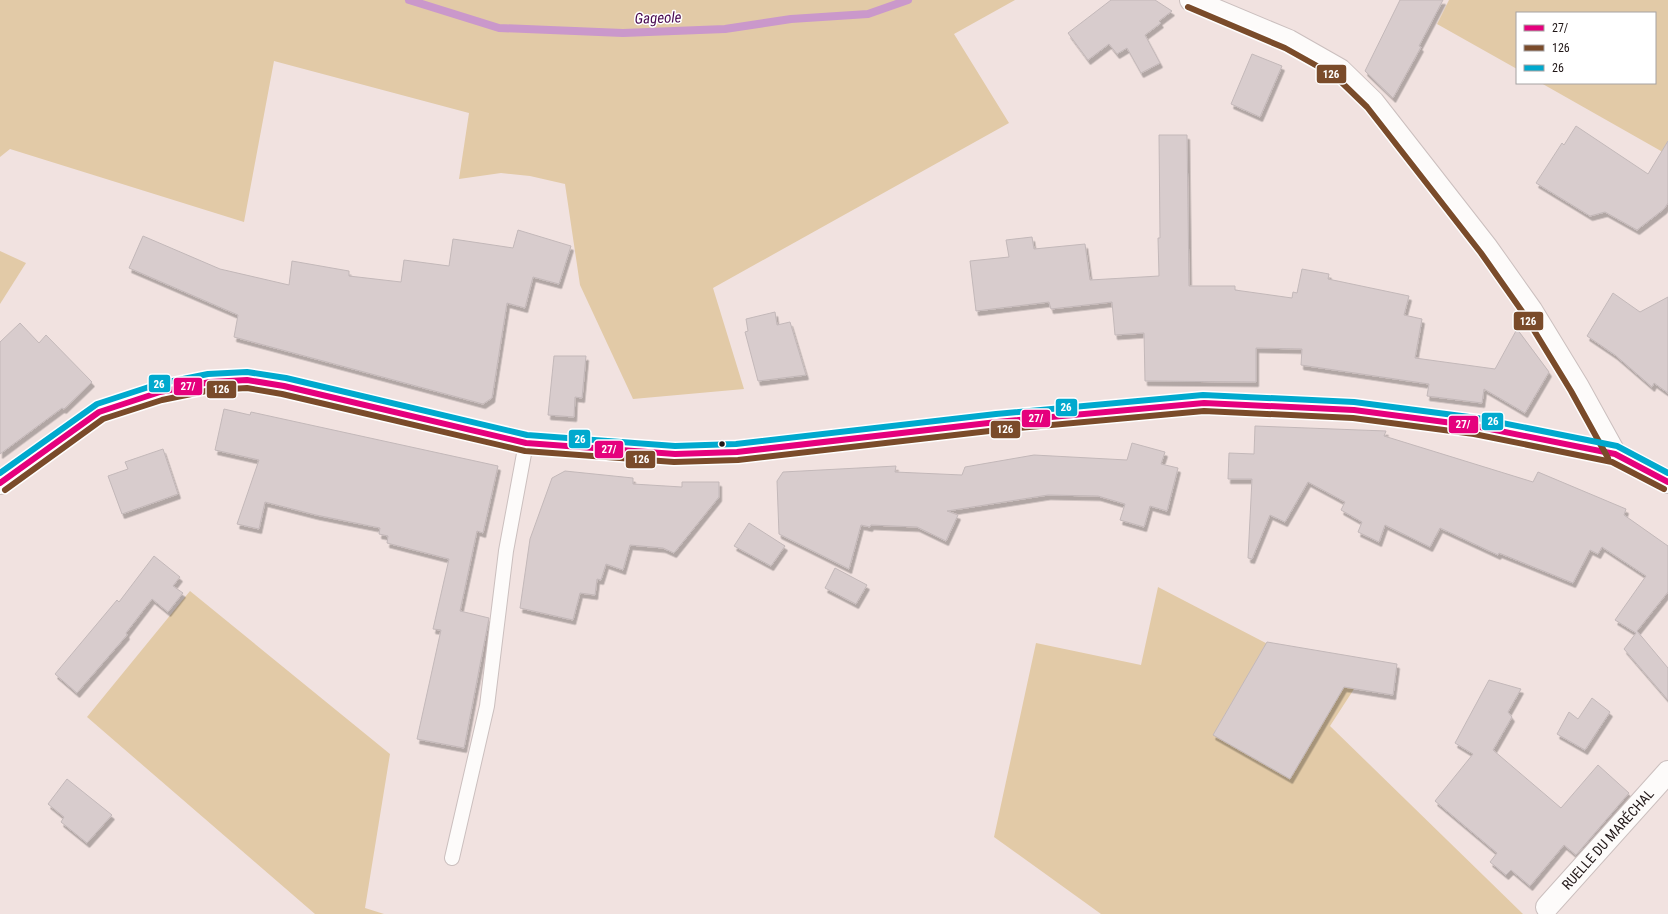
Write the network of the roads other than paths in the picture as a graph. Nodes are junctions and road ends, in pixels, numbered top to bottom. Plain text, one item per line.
1 (1191, 0) edge
2 (526, 443) junction
3 (1615, 454) junction
4 (1668, 482) edge
5 (0, 483) edge
6 (1668, 772) edge
7 (452, 858) dead end
8 (1547, 908) dead end

1 - 3 street
2 - 3 street
2 - 5 street
2 - 7 lane
3 - 4 street
6 - 8 street, RUELLE DU MARÉCHAL

